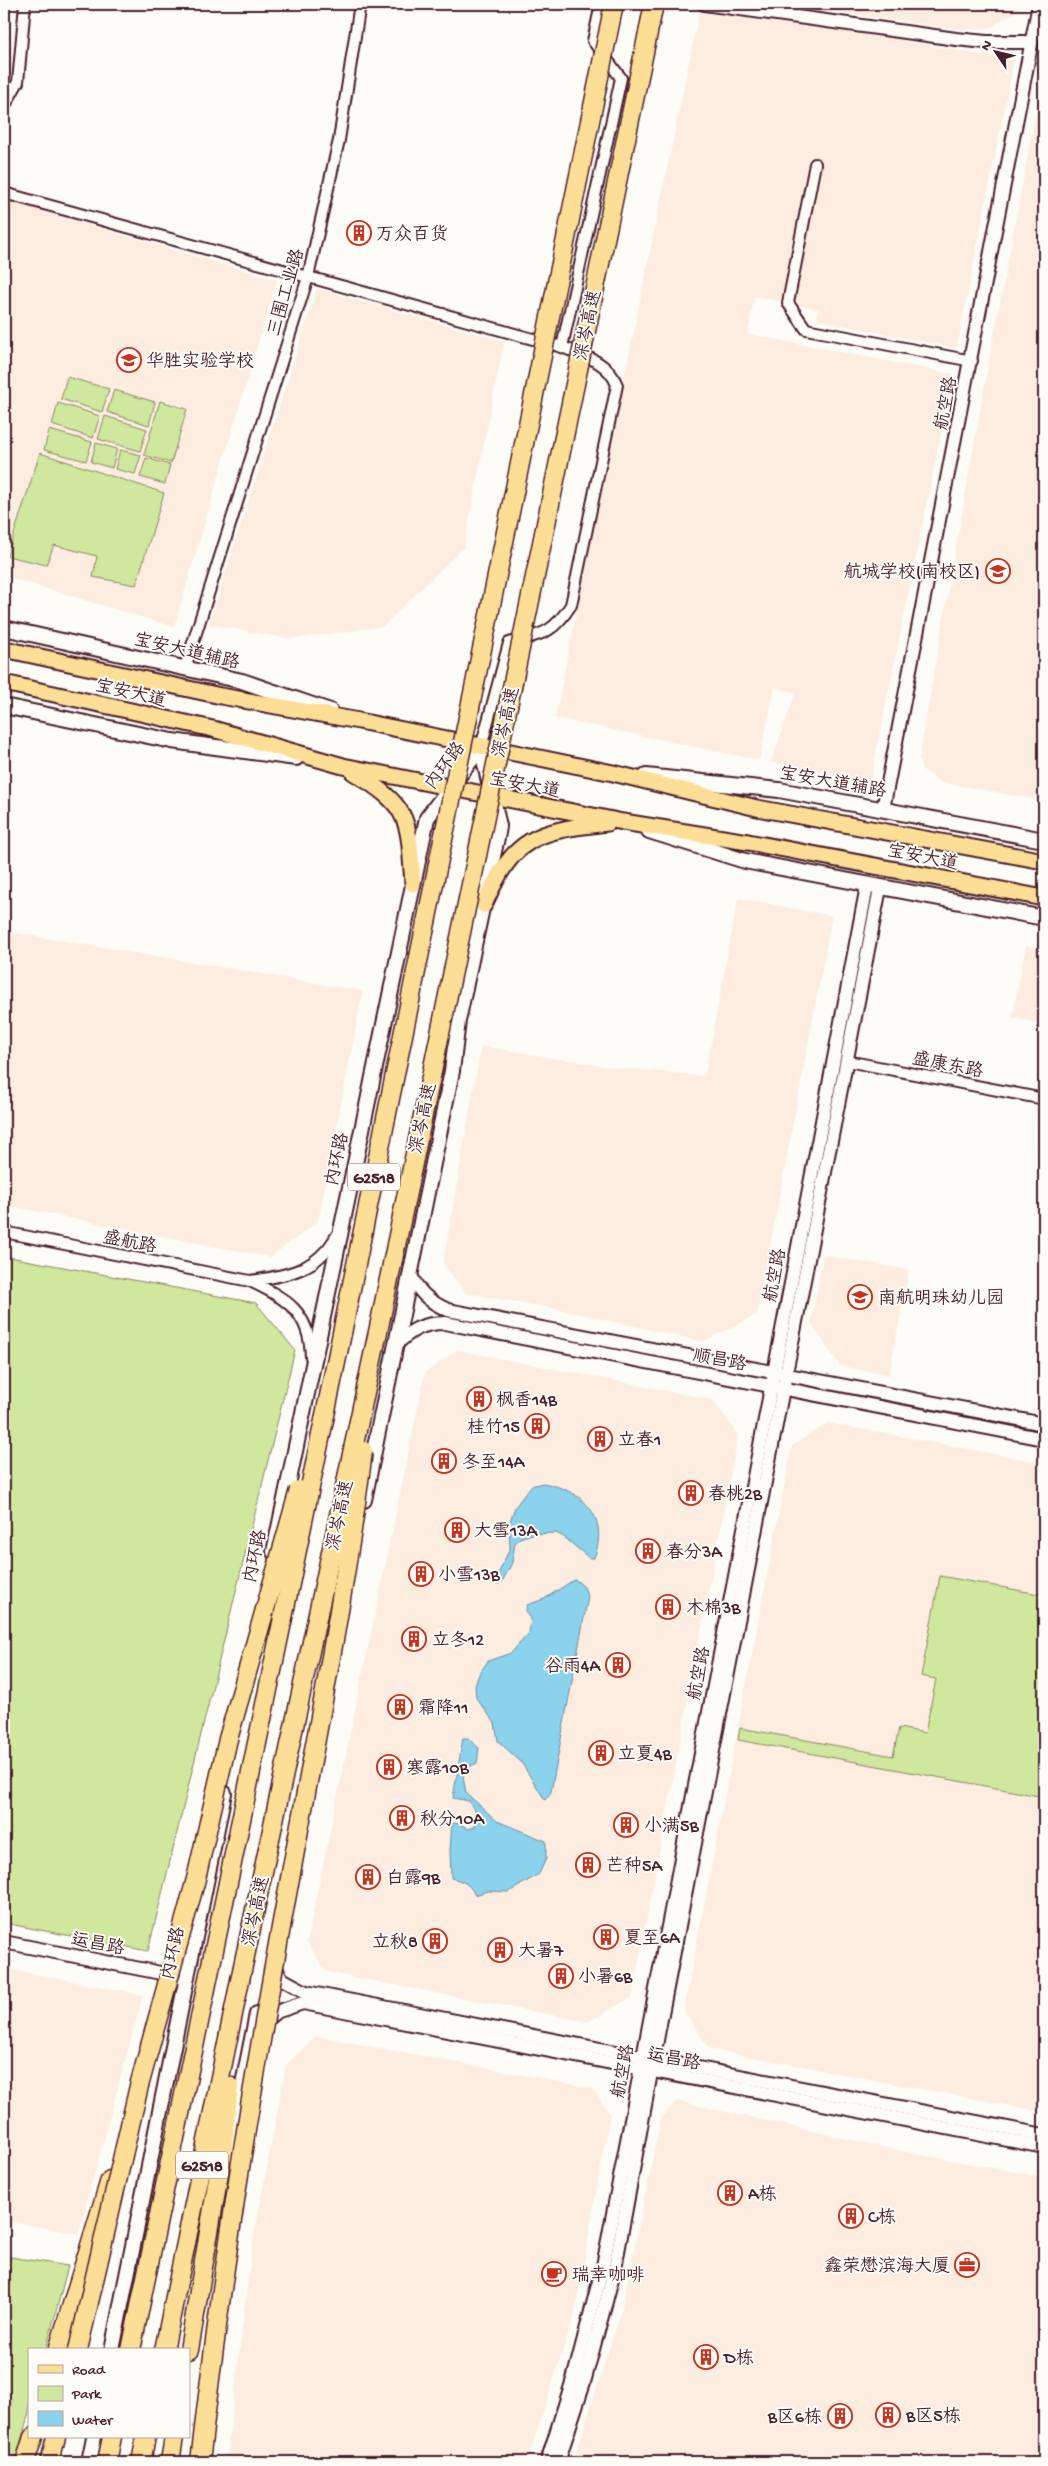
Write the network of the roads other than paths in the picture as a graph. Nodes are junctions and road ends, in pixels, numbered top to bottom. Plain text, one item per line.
1 (25, 4) edge
2 (360, 4) edge
3 (601, 4) edge
4 (614, 4) edge
5 (654, 4) edge
6 (704, 4) edge
7 (1039, 4) edge
8 (1032, 42) junction
9 (4, 107) edge
10 (815, 164) dead end
11 (4, 193) edge
12 (308, 277) junction
13 (562, 347) junction
14 (972, 361) junction
15 (4, 628) edge
16 (4, 649) edge
17 (185, 668) junction
18 (4, 683) edge
19 (4, 706) edge
20 (359, 721) junction
21 (482, 747) junction
22 (315, 760) junction
23 (343, 766) junction
24 (613, 773) junction
25 (450, 788) junction
26 (492, 796) junction
27 (883, 809) junction
28 (622, 822) junction
29 (1044, 840) edge
30 (1044, 861) edge
31 (413, 884) junction
32 (874, 887) junction
33 (1044, 898) edge
34 (484, 905) junction
35 (1044, 918) edge
36 (847, 1061) junction
37 (1044, 1099) edge
38 (342, 1224) junction
39 (4, 1232) edge
40 (410, 1273) junction
41 (250, 1282) junction
42 (379, 1326) junction
43 (340, 1343) junction
44 (395, 1346) junction
45 (311, 1369) junction
46 (779, 1374) junction
47 (777, 1388) junction
48 (1044, 1424) edge
49 (1044, 1439) edge
50 (4, 1942) edge
51 (270, 1953) junction
52 (186, 1978) junction
53 (240, 1980) junction
54 (252, 2038) junction
55 (646, 2065) junction
56 (139, 2086) junction
57 (1044, 2135) edge
58 (1044, 2147) edge
59 (59, 2348) edge
60 (78, 2348) edge
61 (112, 2348) edge
62 (131, 2348) edge
63 (164, 2348) edge
64 (190, 2348) edge
65 (190, 2348) edge
66 (33, 2438) edge
67 (56, 2438) edge
68 (94, 2438) edge
69 (112, 2438) edge
70 (146, 2438) edge
71 (173, 2438) edge
72 (25, 2462) edge
73 (50, 2462) edge
74 (89, 2462) edge
75 (107, 2462) edge
76 (141, 2462) edge
77 (168, 2462) edge
78 (200, 2462) edge
79 (547, 2462) edge
80 (558, 2462) edge

1 - 9 street
2 - 12 street, 三围工业路
3 - 13 street
4 - 43 highway, 深岑高速 / G2518, bridge
5 - 42 highway, 深岑高速 / G2518, bridge
6 - 8 street
7 - 8 street, 航空路
8 - 14 street, 航空路
10 - 14 street
11 - 12 street
12 - 13 street
12 - 17 street, 三围工业路
13 - 21 street
14 - 27 street, 航空路
15 - 17 main road, 宝安大道辅路
16 - 20 main road, 宝安大道
17 - 20 main road, 宝安大道辅路
18 - 22 main road, 宝安大道
19 - 22 main road
20 - 21 main road, 宝安大道
21 - 24 main road, 宝安大道
21 - 25 main road, 内环路
21 - 26 main road, 内环路
22 - 23 main road, 宝安大道
23 - 25 main road, 宝安大道
23 - 31 main road
24 - 27 main road, 宝安大道辅路
24 - 30 main road, 宝安大道
25 - 26 main road, 宝安大道
25 - 31 main road, 内环路
26 - 28 main road, 宝安大道
26 - 34 main road, 内环路
27 - 29 main road, 宝安大道辅路
28 - 32 main road
28 - 33 main road, 宝安大道
28 - 34 main road
31 - 38 main road, 内环路
32 - 35 main road
32 - 36 street, 航空路
32 - 46 street, 航空路
34 - 40 main road, 内环路
36 - 37 street, 盛康东路
36 - 46 street, 航空路
38 - 41 street
38 - 45 main road, 内环路
39 - 41 street, 盛航路
40 - 44 main road, 内环路
40 - 46 street, 顺昌路
41 - 45 street
42 - 53 highway, 深岑高速 / G2518, bridge
42 - 78 highway, bridge
43 - 56 highway, bridge
43 - 62 highway, 深岑高速 / G2518, bridge
44 - 47 street, 顺昌路
44 - 51 main road, 内环路
45 - 52 main road, 内环路
46 - 47 street, 航空路
46 - 48 street, 顺昌路
47 - 49 street, 顺昌路
47 - 55 street, 航空路
50 - 52 street, 运昌路
51 - 54 main road, 内环路
51 - 55 street, 运昌路
52 - 61 main road, 内环路
53 - 63 highway, 深岑高速 / G2518
53 - 64 highway
54 - 55 street, 运昌路
54 - 65 main road, 内环路
55 - 57 street, 运昌路
55 - 58 street, 运昌路
55 - 79 street, 航空路
55 - 80 street, 航空路
56 - 59 highway, bridge
56 - 60 highway, bridge
66 - 72 highway
67 - 73 highway
68 - 74 main road
69 - 75 highway
70 - 76 highway
71 - 77 highway

